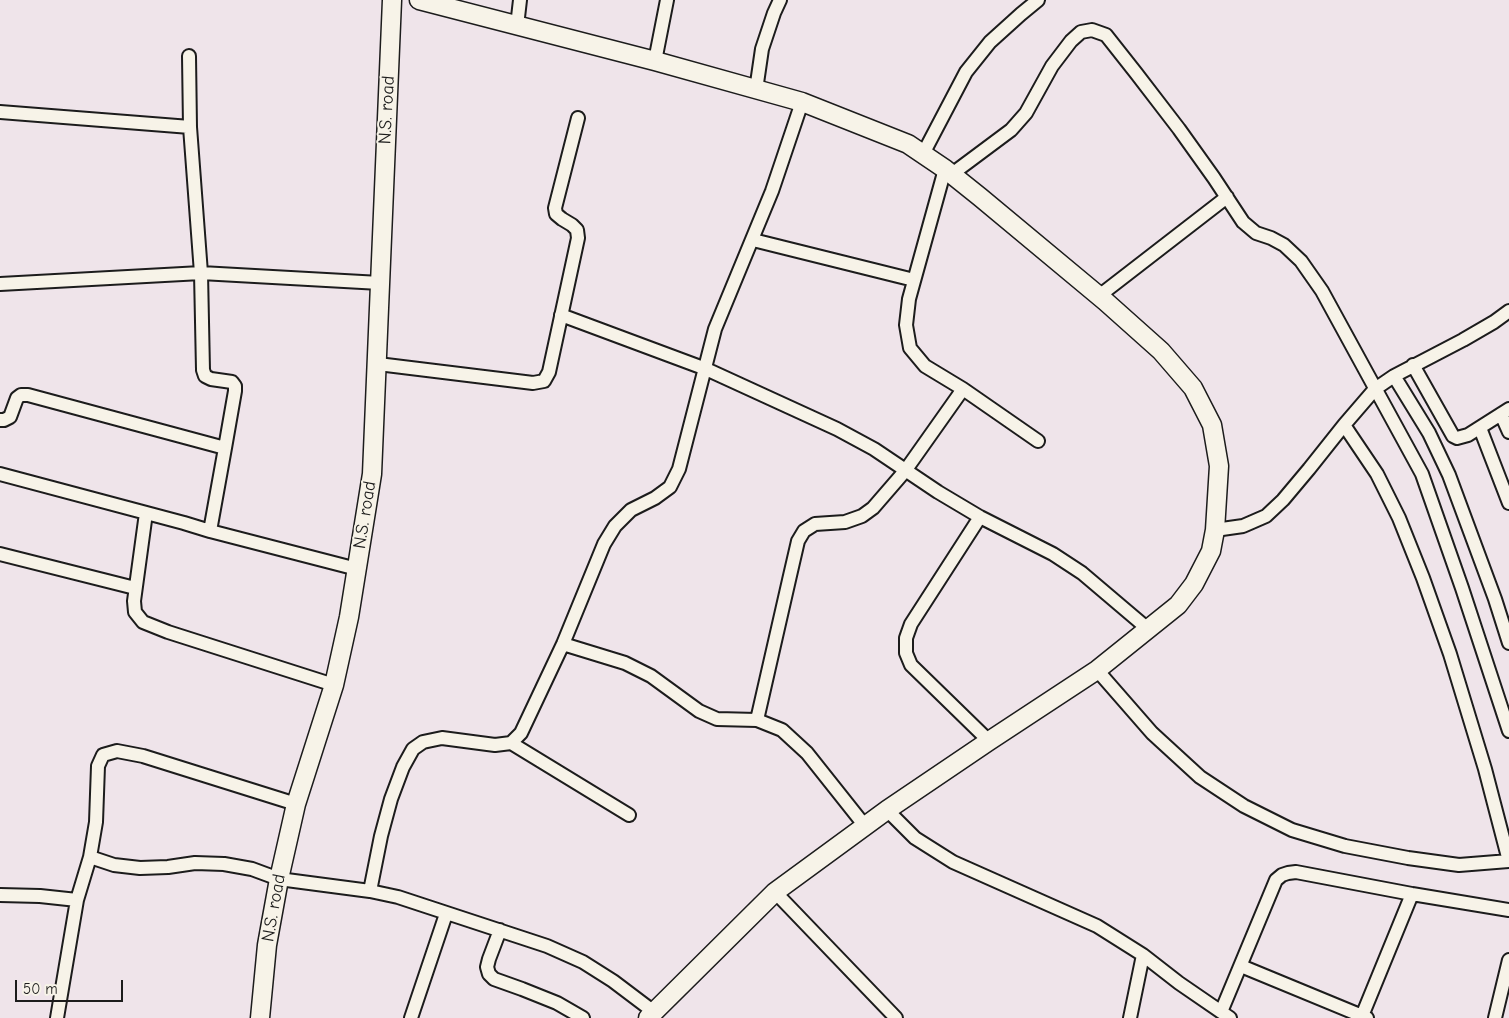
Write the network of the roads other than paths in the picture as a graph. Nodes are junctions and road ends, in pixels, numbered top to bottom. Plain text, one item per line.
1 (392, 0) edge
2 (419, 0) edge
3 (520, 0) edge
4 (667, 0) edge
5 (780, 0) edge
6 (1038, 0) edge
7 (517, 26) junction
8 (189, 56) dead end
9 (655, 61) junction
10 (756, 90) junction
11 (802, 102) junction
12 (0, 112) edge
13 (578, 118) dead end
14 (190, 126) junction
15 (923, 154) junction
16 (948, 172) junction
17 (1227, 197) junction
18 (753, 240) junction
19 (201, 273) junction
20 (914, 280) junction
21 (380, 283) junction
22 (0, 284) edge
23 (1099, 296) junction
24 (1509, 311) edge
25 (561, 315) junction
26 (378, 364) junction
27 (1413, 365) junction
28 (706, 369) junction
29 (1394, 376) junction
30 (962, 389) junction
31 (1375, 389) junction
32 (1505, 412) edge
33 (0, 420) edge
34 (1344, 425) junction
35 (1480, 428) junction
36 (1509, 432) edge
37 (1038, 441) dead end
38 (225, 448) junction
39 (905, 470) junction
40 (0, 474) edge
41 (1509, 503) edge
42 (146, 513) junction
43 (980, 517) junction
44 (1215, 530) junction
45 (210, 531) junction
46 (0, 554) edge
47 (357, 569) junction
48 (136, 588) junction
49 (1148, 629) junction
50 (1509, 643) edge
51 (563, 644) junction
52 (1097, 670) junction
53 (334, 685) junction
54 (757, 720) junction
55 (1509, 731) edge
56 (989, 741) junction
57 (511, 743) junction
58 (296, 804) junction
59 (888, 810) junction
60 (629, 815) dead end
61 (865, 826) junction
62 (90, 857) junction
63 (1509, 861) edge
64 (279, 878) junction
65 (370, 891) junction
66 (775, 892) junction
67 (1412, 894) junction
68 (0, 895) edge
69 (77, 900) junction
70 (1509, 910) edge
71 (446, 914) junction
72 (500, 930) junction
73 (1143, 955) junction
74 (1509, 960) edge
75 (1241, 966) junction
76 (651, 1015) edge
77 (1226, 1015) edge
78 (1364, 1017) edge
79 (57, 1018) edge
80 (260, 1018) edge
81 (411, 1018) edge
82 (583, 1018) edge
83 (896, 1018) edge
84 (1130, 1018) edge
85 (1495, 1018) edge

1 - 21 street, N.S. road
2 - 7 street
3 - 7 street
4 - 9 street
5 - 10 street
6 - 15 street
7 - 9 street
8 - 14 street
9 - 10 street
10 - 11 street
11 - 15 street
11 - 18 street
12 - 14 street
13 - 25 street
14 - 19 street
15 - 16 street
16 - 17 street
16 - 20 street
16 - 23 street
17 - 23 street
17 - 31 street
18 - 20 street
18 - 28 street
19 - 21 street
19 - 22 street
19 - 38 street
20 - 30 street
21 - 26 street, N.S. road
23 - 44 street
24 - 27 street
25 - 26 street
25 - 28 street
26 - 47 street, N.S. road
27 - 29 street
27 - 35 street
28 - 39 street
28 - 51 street
29 - 31 street
29 - 50 street
30 - 37 street
30 - 39 street
31 - 34 street
31 - 55 street
32 - 35 street
32 - 36 street
33 - 38 street
34 - 44 street
34 - 63 street
35 - 41 street
38 - 45 street
39 - 43 street
39 - 54 street
40 - 42 street
42 - 45 street
42 - 48 street
43 - 49 street
43 - 56 street
44 - 49 street
45 - 47 street
46 - 48 street
47 - 53 street, N.S. road
48 - 53 street
49 - 52 street
51 - 54 street
51 - 57 street
52 - 56 street
52 - 63 street
53 - 58 street, N.S. road
54 - 61 street
56 - 59 street
57 - 60 street
57 - 65 street
58 - 62 street
58 - 64 street, N.S. road
59 - 61 street
59 - 73 street
61 - 66 street
62 - 64 street
62 - 69 street
64 - 65 street
64 - 80 street, N.S. road
65 - 71 street
66 - 76 street
66 - 83 street
67 - 70 street
67 - 75 street
67 - 78 street
68 - 69 street
69 - 79 street
71 - 72 street
71 - 81 street
72 - 76 street
72 - 82 street
73 - 77 street
73 - 84 street
74 - 85 street
75 - 77 street
75 - 78 street

